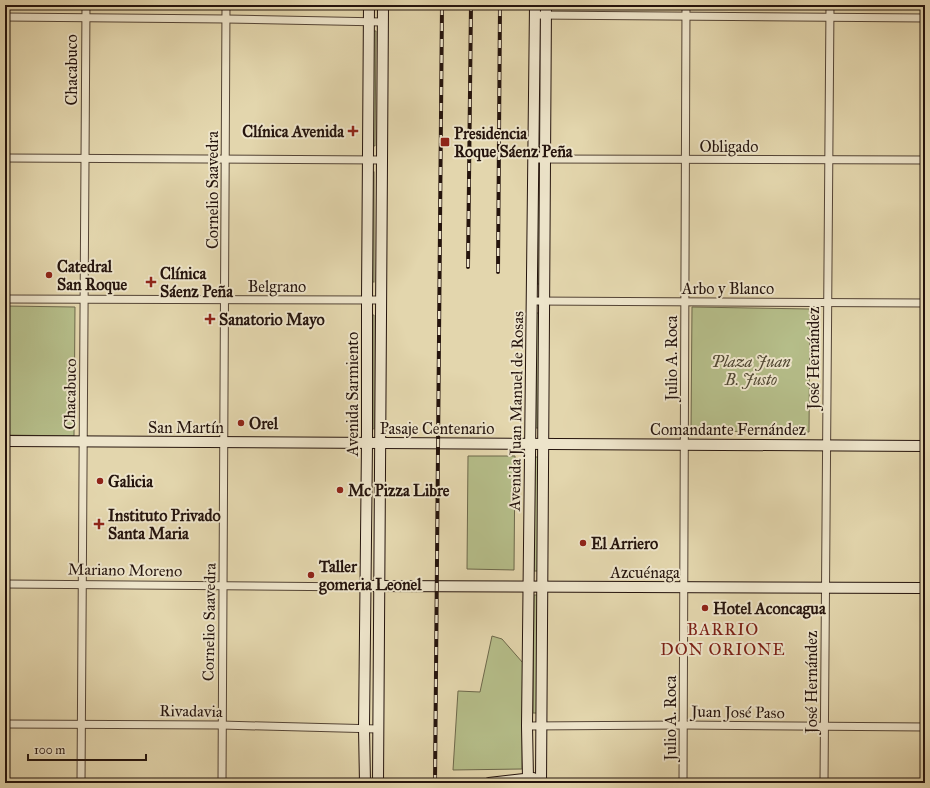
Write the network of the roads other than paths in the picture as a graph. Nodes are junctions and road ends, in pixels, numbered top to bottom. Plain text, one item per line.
1 (86, 5) edge
2 (226, 5) edge
3 (369, 5) edge
4 (383, 5) edge
5 (686, 5) edge
6 (830, 5) edge
7 (535, 10) edge
8 (546, 10) edge
9 (686, 16) junction
10 (5, 17) edge
11 (86, 17) junction
12 (830, 17) junction
13 (925, 18) edge
14 (226, 19) junction
15 (369, 21) junction
16 (382, 22) junction
17 (5, 158) edge
18 (85, 159) junction
19 (226, 159) junction
20 (533, 159) junction
21 (545, 159) junction
22 (685, 159) junction
23 (368, 160) junction
24 (382, 160) junction
25 (829, 160) junction
26 (925, 160) edge
27 (5, 299) edge
28 (85, 299) junction
29 (225, 300) junction
30 (367, 300) junction
31 (381, 300) junction
32 (532, 301) junction
33 (544, 301) junction
34 (685, 302) junction
35 (828, 302) junction
36 (925, 303) edge
37 (5, 441) edge
38 (83, 442) junction
39 (224, 443) junction
40 (367, 443) junction
41 (380, 443) junction
42 (530, 444) junction
43 (543, 444) junction
44 (684, 444) junction
45 (827, 445) junction
46 (925, 446) edge
47 (5, 584) edge
48 (83, 584) junction
49 (224, 586) junction
50 (378, 586) junction
51 (365, 587) junction
52 (529, 587) junction
53 (542, 587) junction
54 (684, 588) junction
55 (826, 588) junction
56 (925, 588) edge
57 (5, 724) edge
58 (81, 724) junction
59 (222, 725) junction
60 (684, 725) junction
61 (527, 726) junction
62 (542, 726) junction
63 (825, 726) junction
64 (925, 727) edge
65 (364, 728) junction
66 (378, 728) junction
67 (528, 778) junction
68 (541, 780) edge
69 (81, 783) edge
70 (222, 783) edge
71 (365, 783) edge
72 (378, 783) edge
73 (489, 783) edge
74 (683, 783) edge
75 (824, 783) edge

1 - 11 street, Chacabuco
2 - 14 street, Cornelio Saavedra
3 - 15 main road, Avenida Sarmiento
4 - 16 main road, Avenida Sarmiento
5 - 9 street, Julio A. Roca
6 - 12 street, José Hernández
7 - 8 street
7 - 20 main road, Avenida Juan Manuel de Rosas
8 - 9 street
8 - 21 main road, Avenida Juan Manuel de Rosas
9 - 12 street
9 - 22 street, Julio A. Roca
10 - 11 street
11 - 14 street
11 - 18 street, Chacabuco
12 - 13 street
12 - 25 street, José Hernández
14 - 15 street
14 - 19 street, Cornelio Saavedra
15 - 16 street
15 - 23 main road, Avenida Sarmiento
16 - 24 main road, Avenida Sarmiento
17 - 18 street
18 - 19 street
18 - 28 street, Chacabuco
19 - 23 street
19 - 29 street, Cornelio Saavedra
20 - 21 street, Obligado
20 - 32 main road, Avenida Juan Manuel de Rosas
21 - 22 street, Obligado
21 - 33 main road, Avenida Juan Manuel de Rosas
22 - 25 street, Obligado
22 - 34 street, Julio A. Roca
23 - 24 street
23 - 30 main road, Avenida Sarmiento
24 - 31 main road, Avenida Sarmiento
25 - 26 street, Obligado
25 - 35 street, José Hernández
27 - 28 street, Belgrano
28 - 29 street, Belgrano
28 - 38 street, Chacabuco
29 - 30 street, Belgrano
29 - 39 street, Cornelio Saavedra
30 - 31 street, Belgrano
30 - 40 main road, Avenida Sarmiento
31 - 41 main road, Avenida Sarmiento
32 - 33 street, Arbo y Blanco
32 - 42 main road, Avenida Juan Manuel de Rosas
33 - 34 street, Arbo y Blanco
33 - 43 main road, Avenida Juan Manuel de Rosas
34 - 35 street, Arbo y Blanco
34 - 44 street, Julio A. Roca
35 - 36 street, Arbo y Blanco
35 - 45 street, José Hernández
37 - 38 main road, San Martín
38 - 39 main road, San Martín
38 - 48 street, Chacabuco
39 - 40 main road, San Martín
39 - 49 street, Cornelio Saavedra
40 - 41 main road, Pasaje Centenario
40 - 51 main road, Avenida Sarmiento
41 - 42 main road, Pasaje Centenario
41 - 50 main road, Avenida Sarmiento
42 - 43 main road, Comandante Fernández
42 - 52 main road, Avenida Juan Manuel de Rosas
43 - 44 main road, Comandante Fernández
43 - 53 main road, Avenida Juan Manuel de Rosas
44 - 45 main road, Comandante Fernández
44 - 54 street, Julio A. Roca
45 - 46 main road, Comandante Fernández
45 - 55 street, José Hernández
47 - 48 street, Mariano Moreno
48 - 49 street, Mariano Moreno
48 - 58 street, Chacabuco
49 - 51 street, Mariano Moreno
49 - 59 street, Cornelio Saavedra
50 - 51 main road, Azcuénaga
50 - 52 main road, Azcuénaga
50 - 66 main road, Avenida Sarmiento
51 - 65 main road, Avenida Sarmiento
52 - 53 main road, Azcuénaga
52 - 61 main road, Avenida Juan Manuel de Rosas
53 - 54 main road, Azcuénaga
53 - 62 main road, Avenida Juan Manuel de Rosas
54 - 55 main road, Azcuénaga
54 - 60 street, Julio A. Roca
55 - 56 main road, Azcuénaga
55 - 63 street, José Hernández
57 - 58 street, Rivadavia
58 - 59 street, Rivadavia
58 - 69 street, Chacabuco
59 - 65 street, Rivadavia
59 - 70 street, Cornelio Saavedra
60 - 62 street, Juan José Paso
60 - 63 street, Juan José Paso
60 - 74 street, Julio A. Roca
61 - 62 street, Juan José Paso
61 - 67 main road, Avenida Juan Manuel de Rosas
62 - 68 main road, Avenida Juan Manuel de Rosas
63 - 64 street, Juan José Paso
63 - 75 street, José Hernández
65 - 66 street, Rivadavia
65 - 71 main road, Avenida Sarmiento
66 - 72 main road, Avenida Sarmiento
67 - 68 main road
67 - 73 main road

